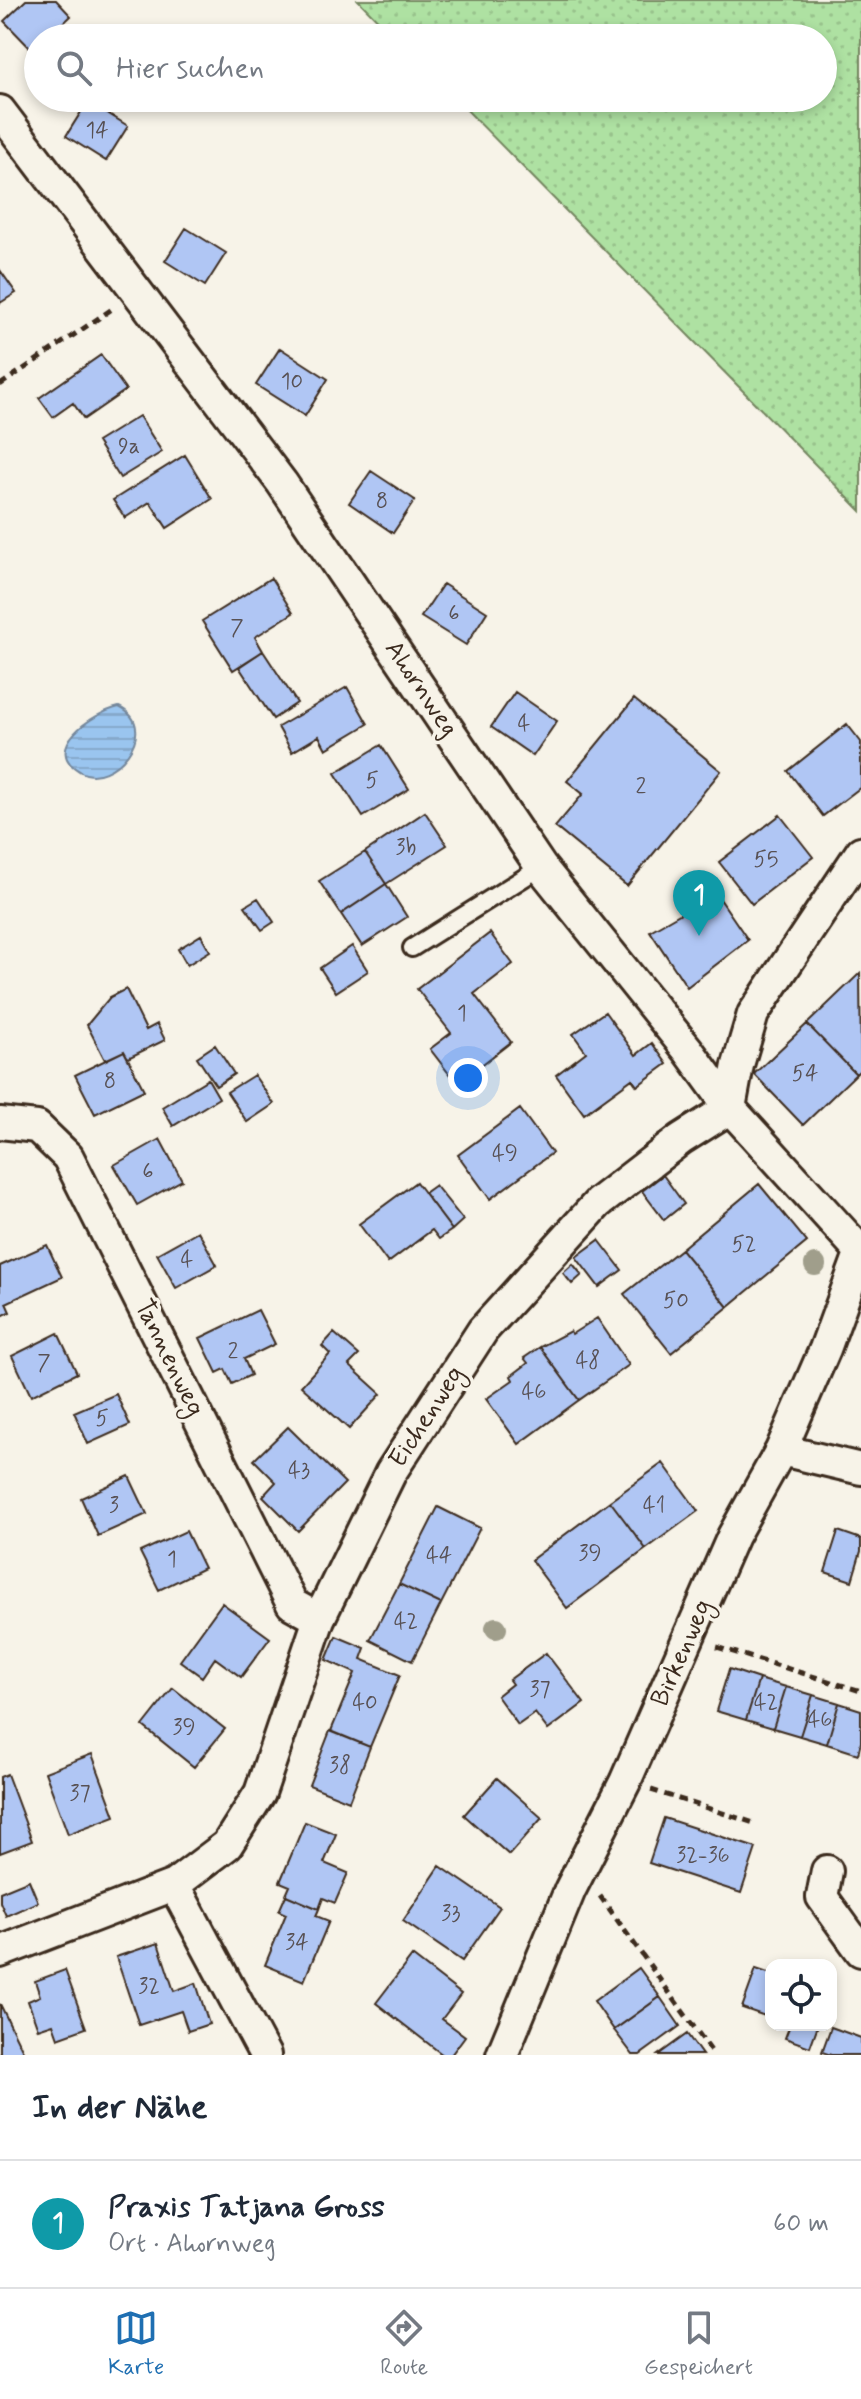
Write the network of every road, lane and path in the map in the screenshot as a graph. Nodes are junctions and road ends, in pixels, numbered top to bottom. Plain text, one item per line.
1 (0, 111) edge
2 (137, 292) junction
3 (0, 385) edge
4 (861, 852) edge
5 (541, 867) junction
6 (412, 948) dead end
7 (730, 1108) junction
8 (0, 1123) edge
9 (861, 1252) edge
10 (781, 1450) junction
11 (861, 1469) edge
12 (319, 1619) junction
13 (689, 1638) junction
14 (861, 1691) edge
15 (625, 1782) junction
16 (757, 1824) dead end
17 (827, 1871) dead end
18 (174, 1885) junction
19 (599, 1896) dead end
20 (861, 1951) edge
21 (0, 1952) edge
22 (265, 2055) edge
23 (502, 2055) edge
24 (714, 2055) edge

1 - 2 street, Ahornweg
2 - 3 path
2 - 5 street, Ahornweg
4 - 7 street
5 - 6 lane
5 - 7 street, Ahornweg
7 - 9 street, Ahornweg
7 - 12 street, Eichenweg
8 - 12 street, Tannenweg
9 - 10 street, Birkenweg
10 - 11 street
10 - 13 street, Birkenweg
12 - 18 street, Eichenweg
13 - 14 path
13 - 15 street, Birkenweg
15 - 16 path
15 - 23 street, Birkenweg
17 - 20 street
18 - 21 street, Eichenweg
18 - 22 street
19 - 24 path

